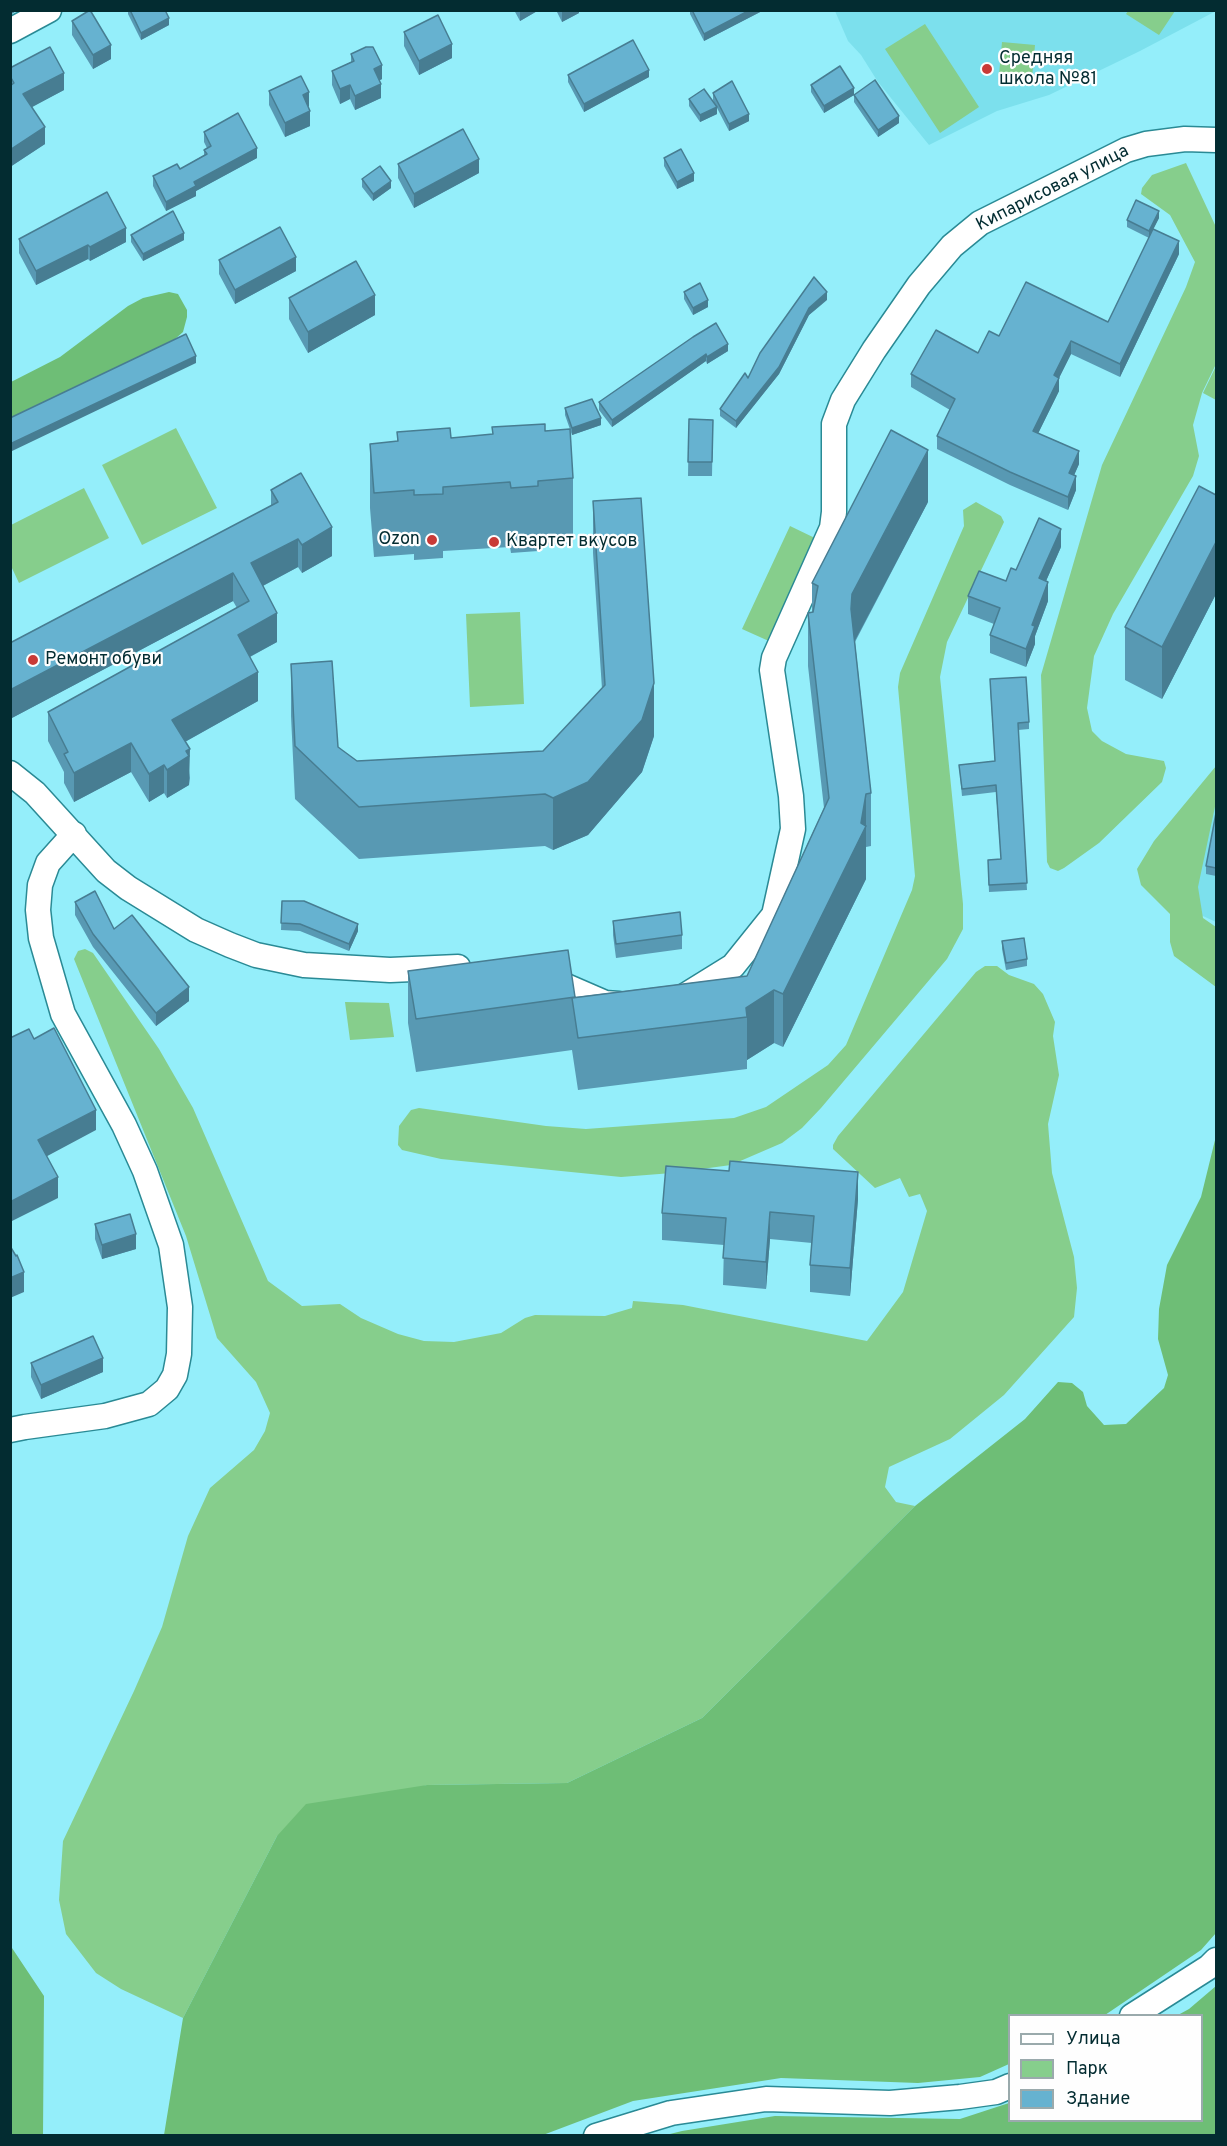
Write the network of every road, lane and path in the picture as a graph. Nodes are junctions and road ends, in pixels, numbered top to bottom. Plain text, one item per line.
1 (49, 10) edge
2 (10, 31) edge
3 (1216, 140) edge
4 (10, 773) edge
5 (74, 834) junction
6 (475, 966) edge
7 (526, 971) edge
8 (10, 1430) edge
9 (1216, 1960) edge
10 (1135, 2014) edge
11 (1008, 2087) edge
12 (596, 2136) edge

1 - 2 street
3 - 7 street, Кипарисовая улица
4 - 5 street
5 - 6 street
5 - 8 street
9 - 10 street
11 - 12 street

